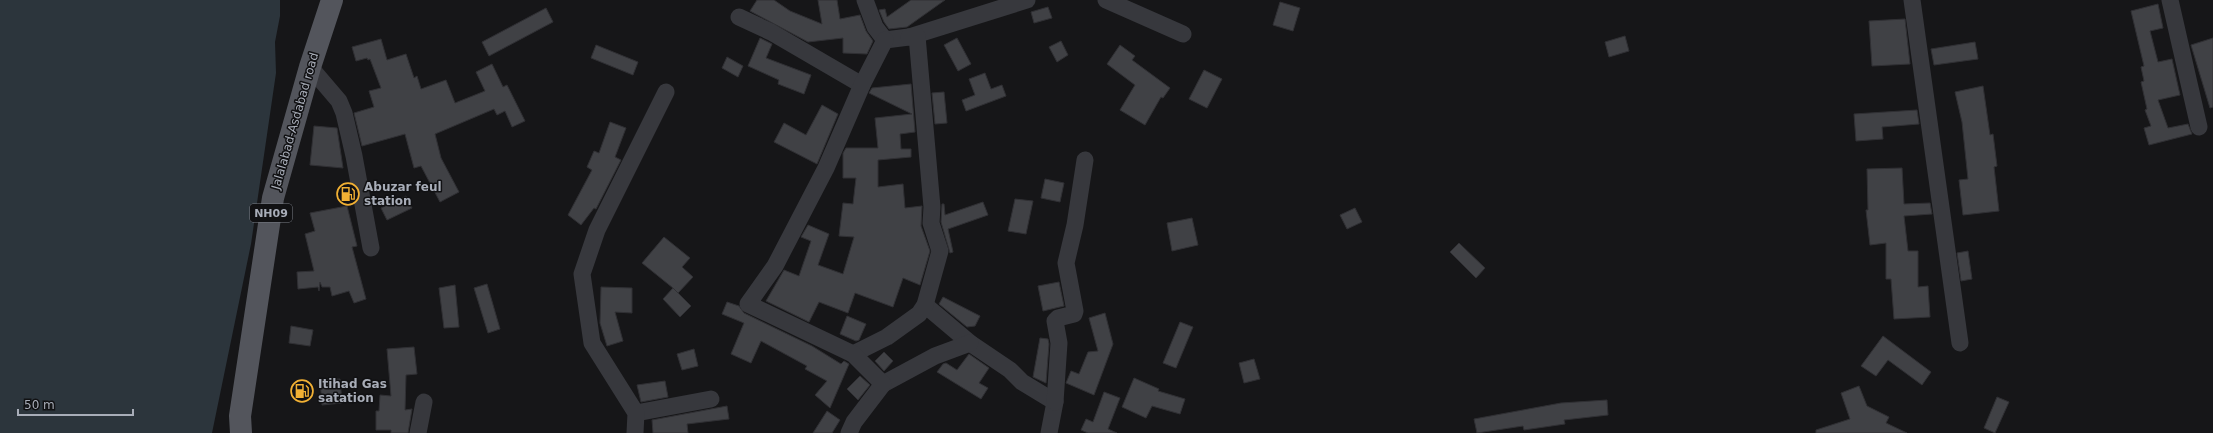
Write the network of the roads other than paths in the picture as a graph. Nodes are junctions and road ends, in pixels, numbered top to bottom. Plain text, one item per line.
1 (332, 0) edge
2 (865, 0) edge
3 (1027, 0) edge
4 (1106, 0) edge
5 (1912, 0) edge
6 (2170, 0) edge
7 (739, 17) dead end
8 (1183, 34) dead end
9 (909, 37) junction
10 (885, 40) junction
11 (310, 68) junction
12 (862, 85) junction
13 (666, 92) dead end
14 (2199, 127) dead end
15 (1085, 160) dead end
16 (371, 248) dead end
17 (925, 305) junction
18 (970, 343) junction
19 (1960, 344) dead end
20 (853, 354) junction
21 (883, 384) junction
22 (711, 398) dead end
23 (424, 402) dead end
24 (1055, 402) junction
25 (636, 412) junction
26 (241, 433) edge
27 (418, 433) edge
28 (635, 433) edge
29 (849, 433) edge
30 (1049, 433) edge

1 - 11 main road, Jalalabad-Asdabad road / NH09
2 - 10 street
3 - 9 street
4 - 8 street
5 - 19 street
6 - 14 street
7 - 12 street
9 - 10 street
9 - 17 street
10 - 12 street
11 - 16 street
11 - 26 main road, Jalalabad-Asdabad road / NH09
12 - 20 street
13 - 25 street
15 - 24 street
17 - 18 street
17 - 20 street
18 - 21 street
18 - 24 street
20 - 21 street
21 - 29 street
22 - 25 street
23 - 27 street
24 - 30 street
25 - 28 street

